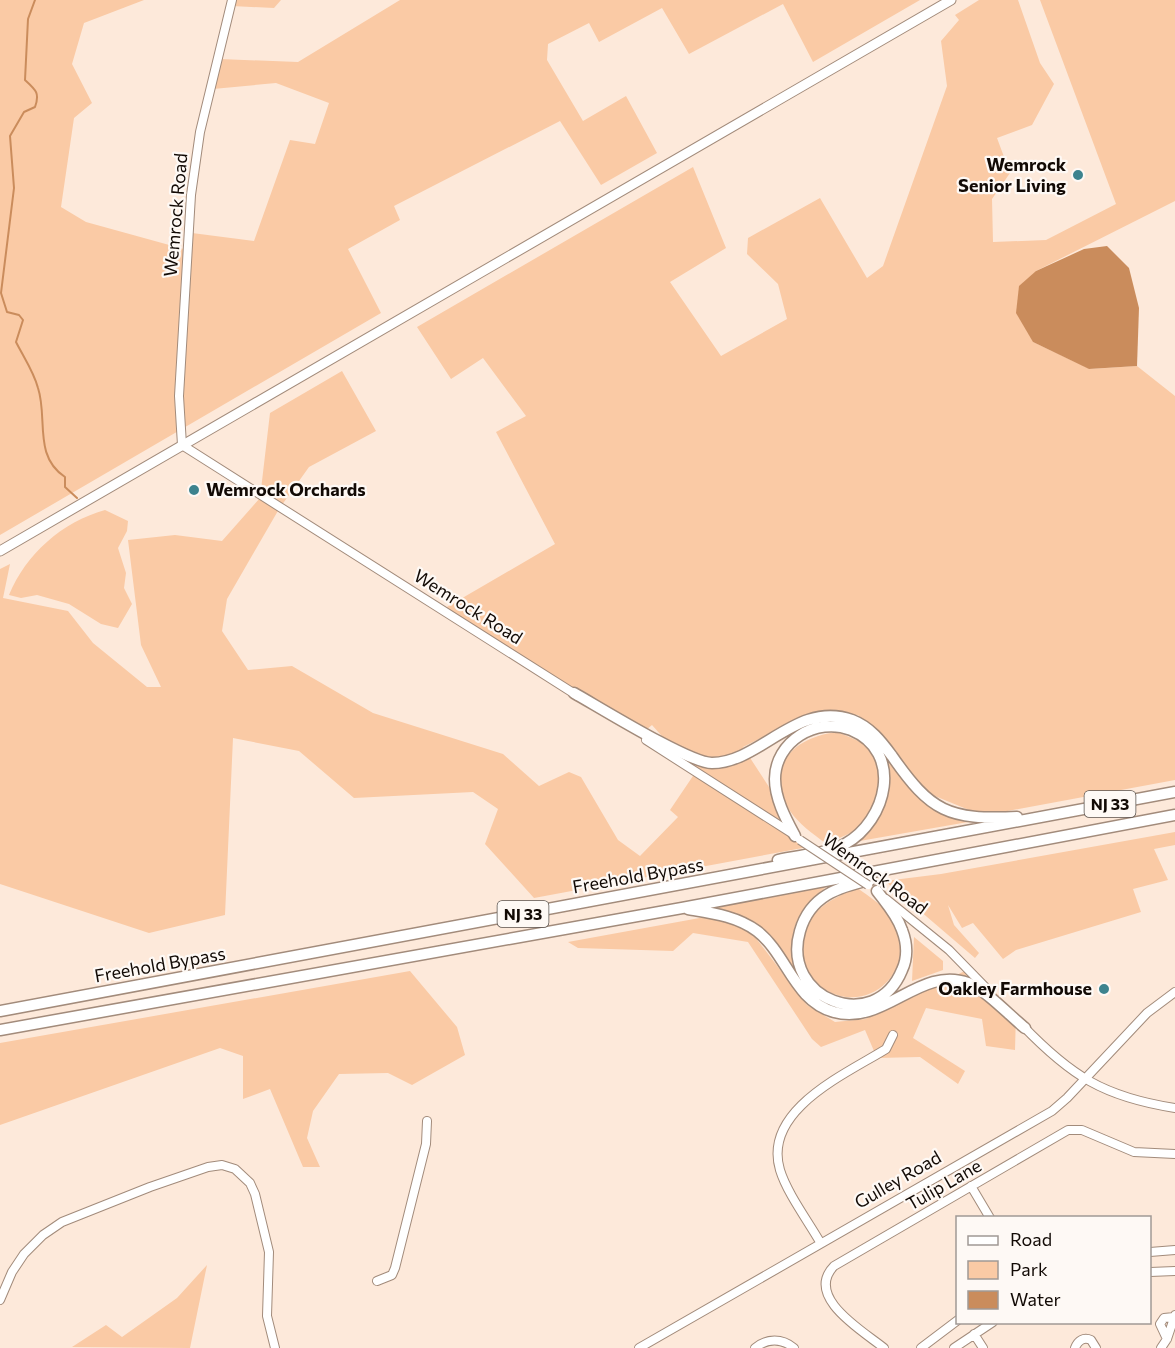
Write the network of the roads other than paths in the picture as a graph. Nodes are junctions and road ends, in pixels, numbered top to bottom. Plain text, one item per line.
1 (232, 0) edge
2 (951, 0) edge
3 (182, 445) junction
4 (0, 551) edge
5 (574, 693) junction
6 (1175, 792) edge
7 (1175, 815) edge
8 (1045, 816) junction
9 (797, 838) junction
10 (1025, 843) junction
11 (695, 882) junction
12 (873, 888) junction
13 (682, 908) junction
14 (1175, 992) edge
15 (0, 1011) edge
16 (1025, 1028) junction
17 (0, 1030) edge
18 (893, 1035) dead end
19 (1085, 1080) junction
20 (1175, 1108) edge
21 (427, 1121) dead end
22 (1175, 1154) edge
23 (971, 1186) junction
24 (989, 1216) edge
25 (820, 1242) junction
26 (1175, 1250) edge
27 (1151, 1252) edge
28 (1175, 1271) edge
29 (1151, 1272) edge
30 (377, 1281) dead end
31 (0, 1300) edge
32 (1175, 1316) edge
33 (956, 1321) edge
34 (991, 1324) edge
35 (974, 1334) junction
36 (275, 1348) edge
37 (639, 1348) edge
38 (755, 1348) edge
39 (794, 1348) edge
40 (884, 1348) edge
41 (921, 1348) edge
42 (954, 1348) edge
43 (983, 1348) edge
44 (1075, 1348) edge
45 (1096, 1348) edge
46 (1161, 1348) edge

1 - 3 street, Wemrock Road
2 - 3 main road
3 - 4 main road
3 - 5 street, Wemrock Road
5 - 8 highway
5 - 9 street, Wemrock Road
6 - 8 highway, Freehold Bypass / NJ 33
7 - 10 highway, Freehold Bypass / NJ 33
8 - 11 highway, Freehold Bypass / NJ 33
9 - 11 highway
9 - 12 street, Wemrock Road, bridge
10 - 12 highway
10 - 13 highway, Freehold Bypass / NJ 33
11 - 15 highway, Freehold Bypass / NJ 33
12 - 16 street, Wemrock Road
13 - 16 highway
13 - 17 highway, Freehold Bypass / NJ 33
14 - 19 street, Gulley Road
16 - 19 street, Wemrock Road
18 - 25 street
19 - 20 street
19 - 25 street, Gulley Road
21 - 30 street
22 - 23 street, Tulip Lane
23 - 24 street
23 - 40 street, Tulip Lane
25 - 37 street, Gulley Road
26 - 27 street
28 - 29 street
31 - 36 street
32 - 46 street
33 - 41 street
34 - 35 street
35 - 42 street
35 - 43 street
38 - 39 street
44 - 45 street

